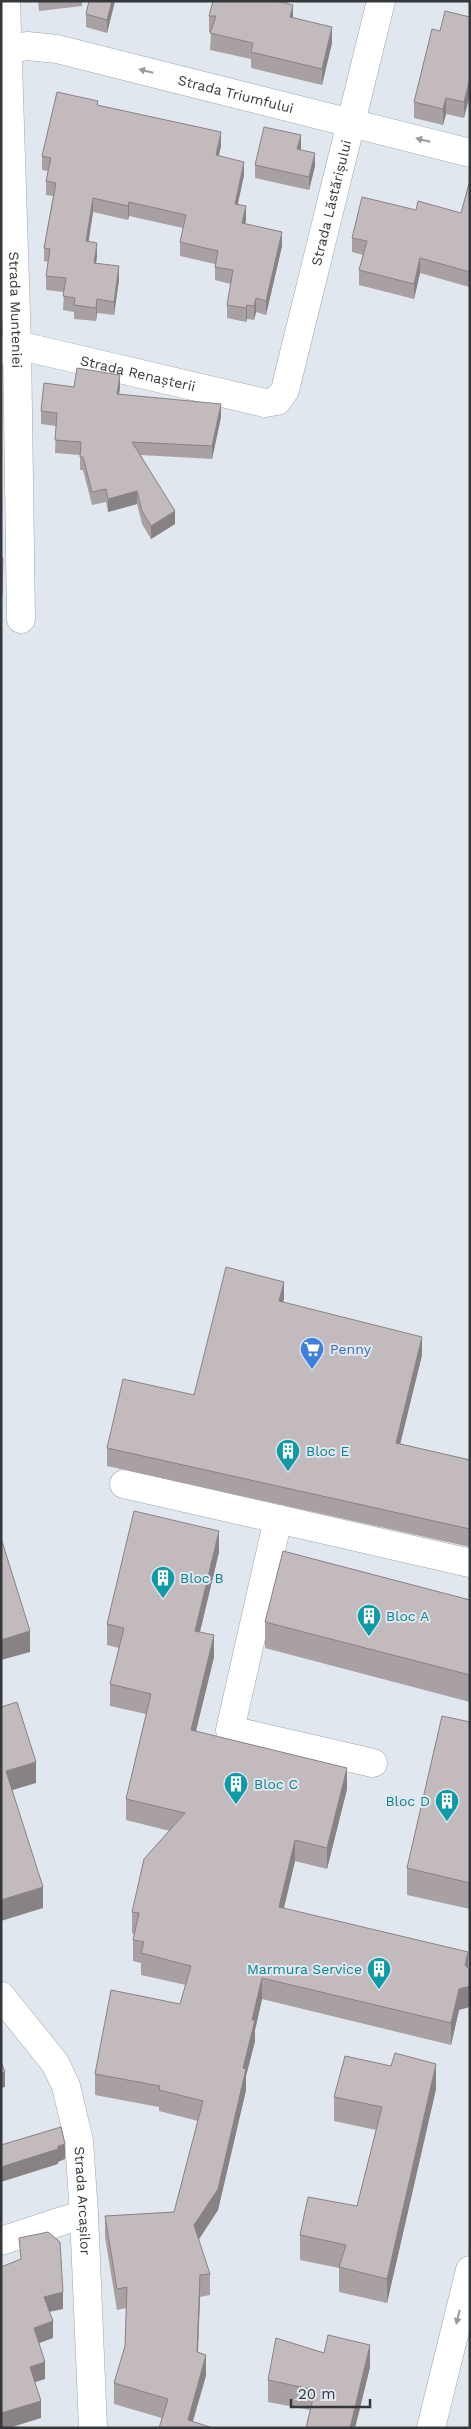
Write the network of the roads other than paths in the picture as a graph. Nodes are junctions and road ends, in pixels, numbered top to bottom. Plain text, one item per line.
1 (6, 1) edge
2 (382, 1) edge
3 (5, 50) edge
4 (352, 122) junction
5 (470, 153) edge
6 (9, 348) edge
7 (277, 401) joint
8 (21, 619) dead end
9 (124, 1484) dead end
10 (278, 1520) junction
11 (470, 1563) edge
12 (373, 1763) dead end
13 (1, 1996) edge
14 (84, 2214) junction
15 (1, 2241) edge
16 (470, 2270) edge
17 (93, 2428) edge
18 (430, 2428) edge

1 - 3 street, Strada Munteniei
2 - 4 street, Strada Lăstărișului
4 -> 3 street, Strada Triumfului
3 - 6 street, Strada Munteniei
5 -> 4 street, Strada Triumfului
4 - 7 street, Strada Lăstărișului
6 - 7 street, Strada Renașterii
6 - 8 street, Strada Munteniei
9 - 10 street
10 - 11 street
10 - 12 street
13 - 14 street, Strada Arcașilor
14 - 15 street
14 - 17 street, Strada Arcașilor
16 -> 18 street

